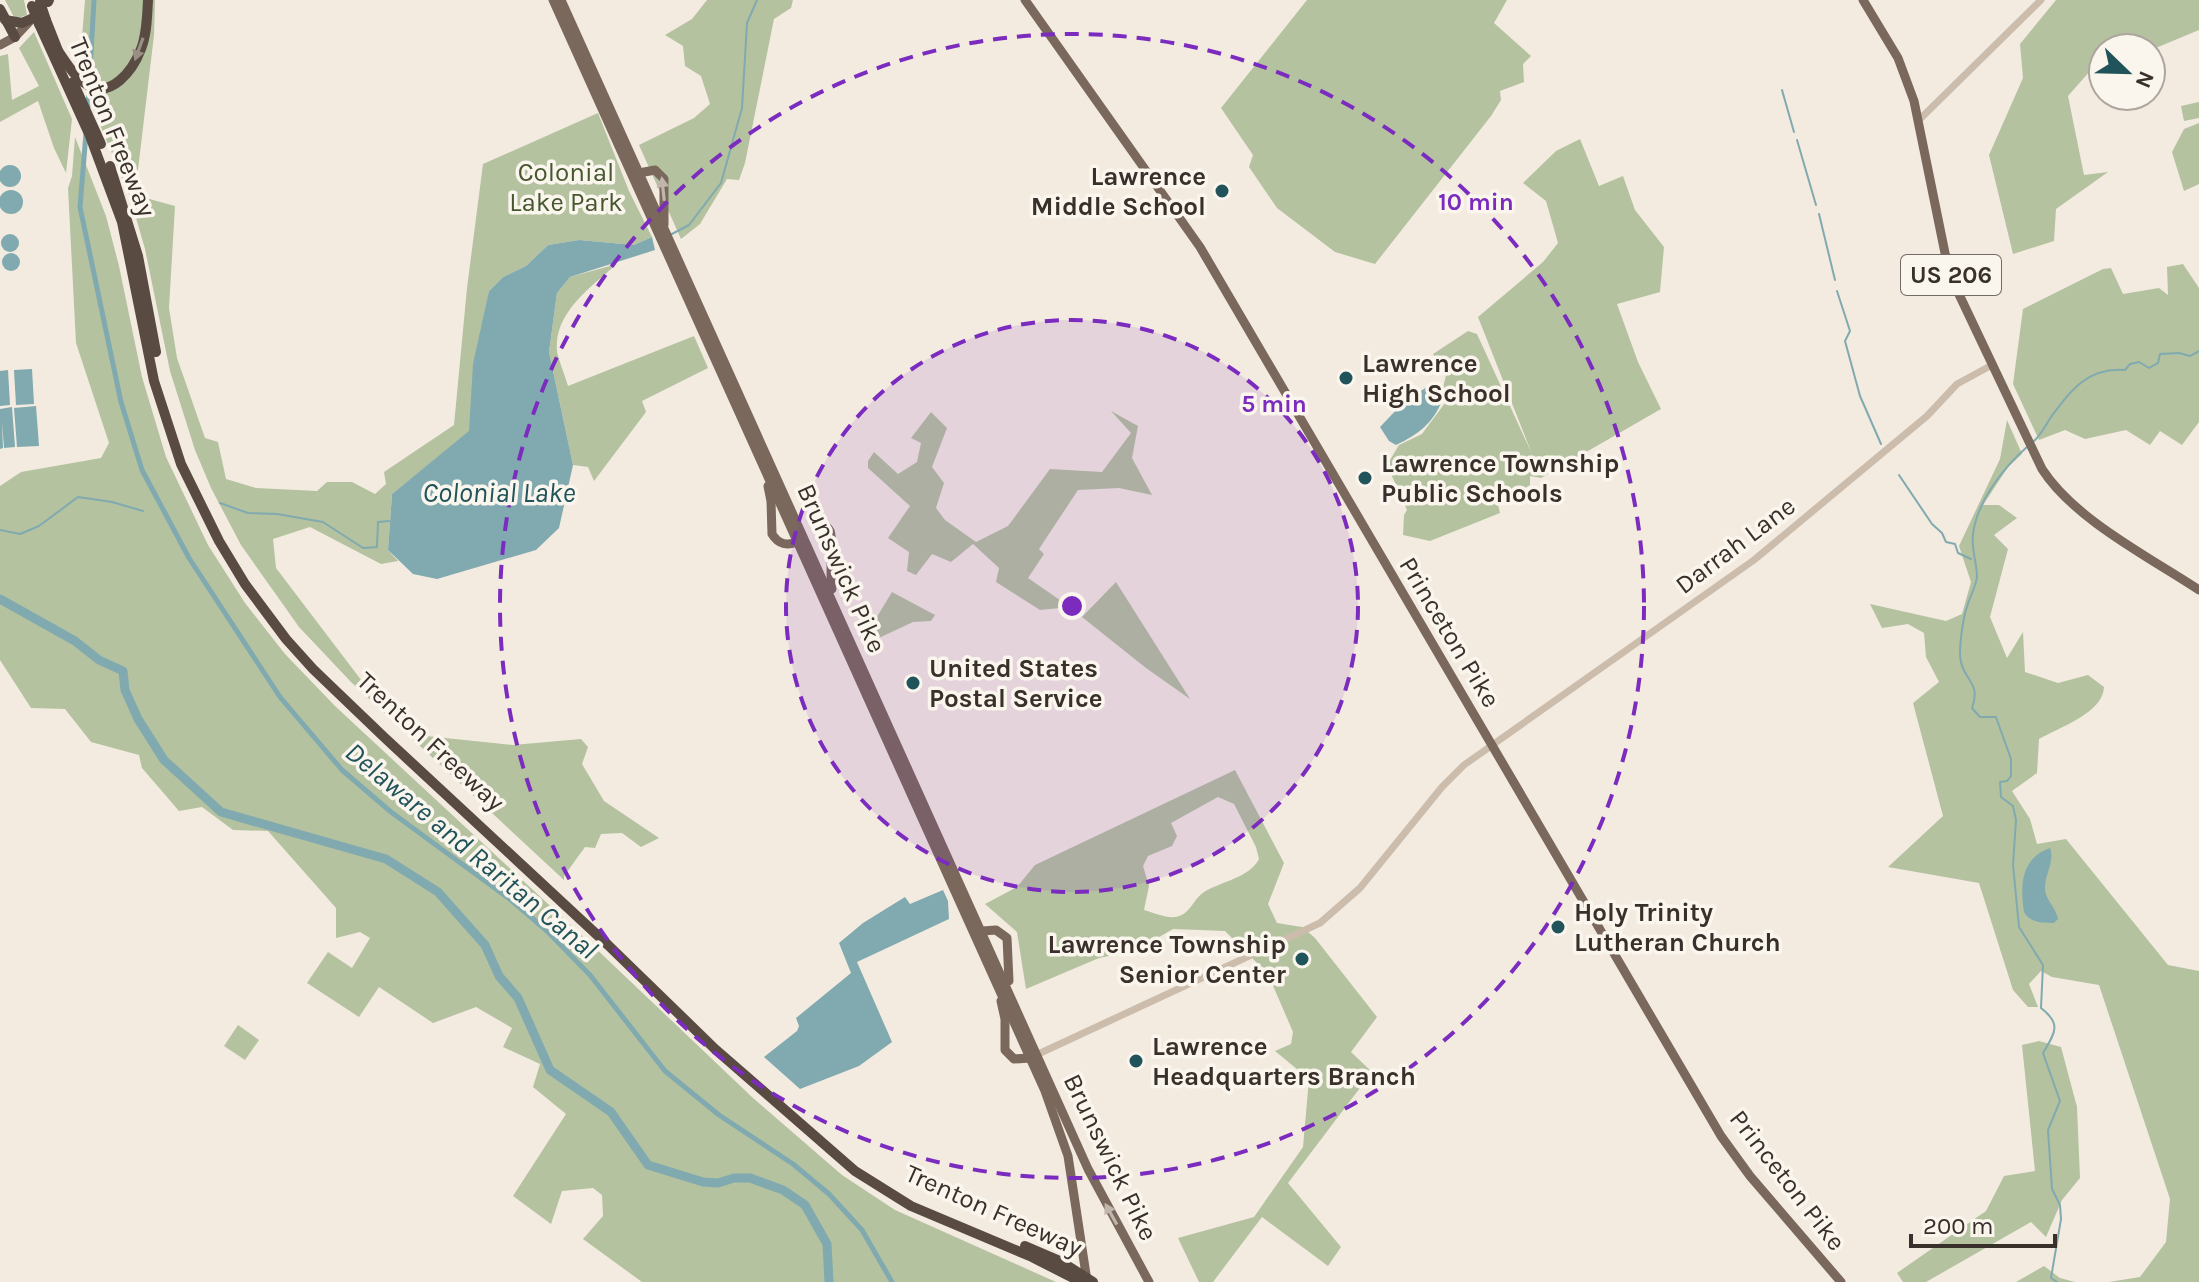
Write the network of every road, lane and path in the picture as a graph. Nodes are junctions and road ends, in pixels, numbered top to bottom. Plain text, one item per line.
1 (148, 0) edge
2 (553, 0) edge
3 (561, 0) edge
4 (1025, 0) edge
5 (1863, 0) edge
6 (2041, 0) edge
7 (41, 2) edge
8 (2, 17) edge
9 (39, 21) junction
10 (8, 41) edge
11 (73, 82) junction
12 (1919, 120) junction
13 (639, 173) junction
14 (663, 232) junction
15 (670, 248) junction
16 (1992, 365) junction
17 (759, 455) junction
18 (816, 518) dead end
19 (798, 541) junction
20 (2199, 590) edge
21 (839, 616) junction
22 (1492, 744) junction
23 (978, 936) junction
24 (997, 982) junction
25 (1017, 1008) junction
26 (1034, 1056) junction
27 (1062, 1267) junction
28 (1084, 1282) edge
29 (1093, 1282) edge
30 (1149, 1282) edge
31 (1841, 1282) edge

1 -> 11 highway
2 - 14 main road, Brunswick Pike
3 - 13 main road, Brunswick Pike
4 - 22 main road, Princeton Pike
5 - 12 main road, US 206
6 - 12 street
7 - 9 highway, Trenton Freeway, bridge
7 - 9 main road
8 - 9 highway
8 - 10 highway
9 - 10 main road
9 - 11 highway, Trenton Freeway
9 - 11 highway, Trenton Freeway
11 - 27 highway, Trenton Freeway
12 - 16 main road, US 206
13 - 14 main road, Brunswick Pike
14 -> 13 main road
14 - 15 main road, Brunswick Pike
15 - 17 main road, Brunswick Pike
15 - 21 main road, Brunswick Pike
16 - 20 main road, US 206
16 - 22 street, Darrah Lane
17 - 19 main road, Brunswick Pike
17 - 19 main road
18 - 21 main road
19 - 23 main road, Brunswick Pike
21 - 23 main road, Brunswick Pike
22 - 26 street, Darrah Lane
22 - 31 main road, Princeton Pike
23 - 24 main road, Brunswick Pike
23 - 25 main road, Brunswick Pike
23 - 25 main road
24 - 26 main road, Brunswick Pike
24 - 26 main road
25 - 26 main road, Brunswick Pike
26 - 28 main road, Brunswick Pike
30 -> 26 main road, Brunswick Pike
27 - 28 highway, Trenton Freeway
27 - 29 highway, Trenton Freeway, bridge

